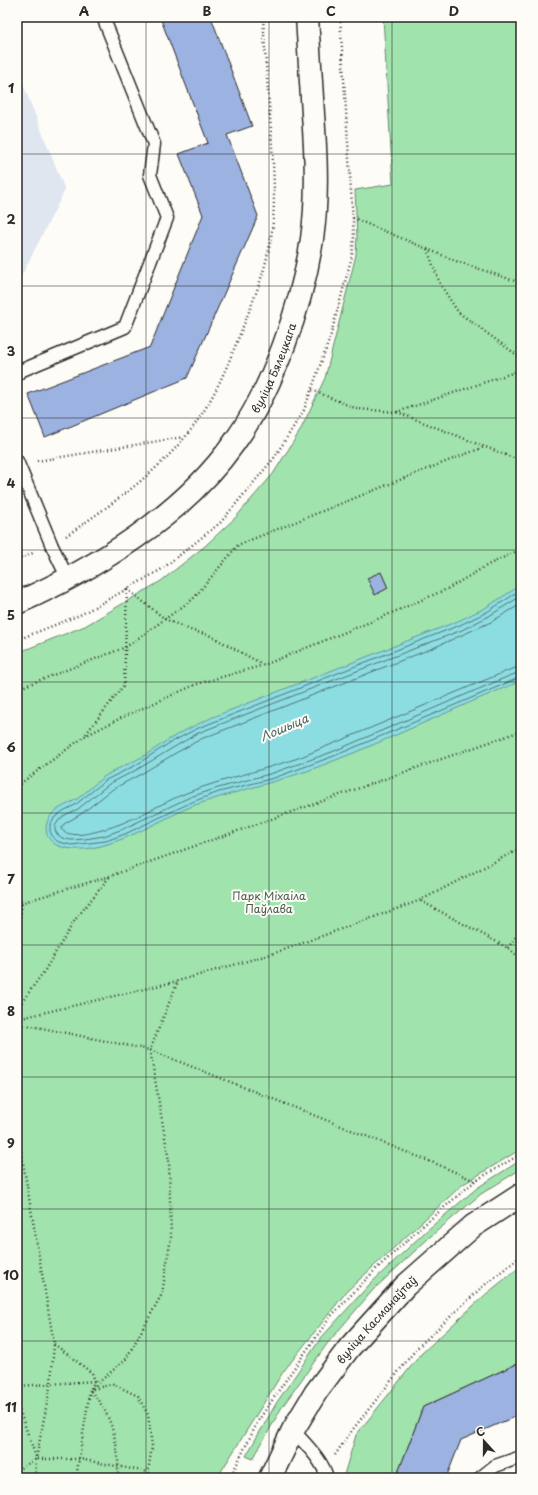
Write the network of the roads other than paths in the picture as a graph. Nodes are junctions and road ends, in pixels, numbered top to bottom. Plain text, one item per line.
1 (104, 17) edge
2 (307, 17) edge
3 (17, 375) edge
4 (18, 462) edge
5 (68, 579) junction
6 (17, 603) edge
7 (521, 1195) edge
8 (293, 1430) junction
9 (521, 1457) edge
10 (326, 1474) edge
11 (270, 1478) edge
12 (480, 1478) edge

1 - 3 lane
2 - 5 street, вуліца Бялецкага
4 - 5 lane
5 - 6 street, вуліца Бялецкага
7 - 8 street, вуліца Касманаўтаў
8 - 10 lane
8 - 11 street, вуліца Касманаўтаў
9 - 12 lane

